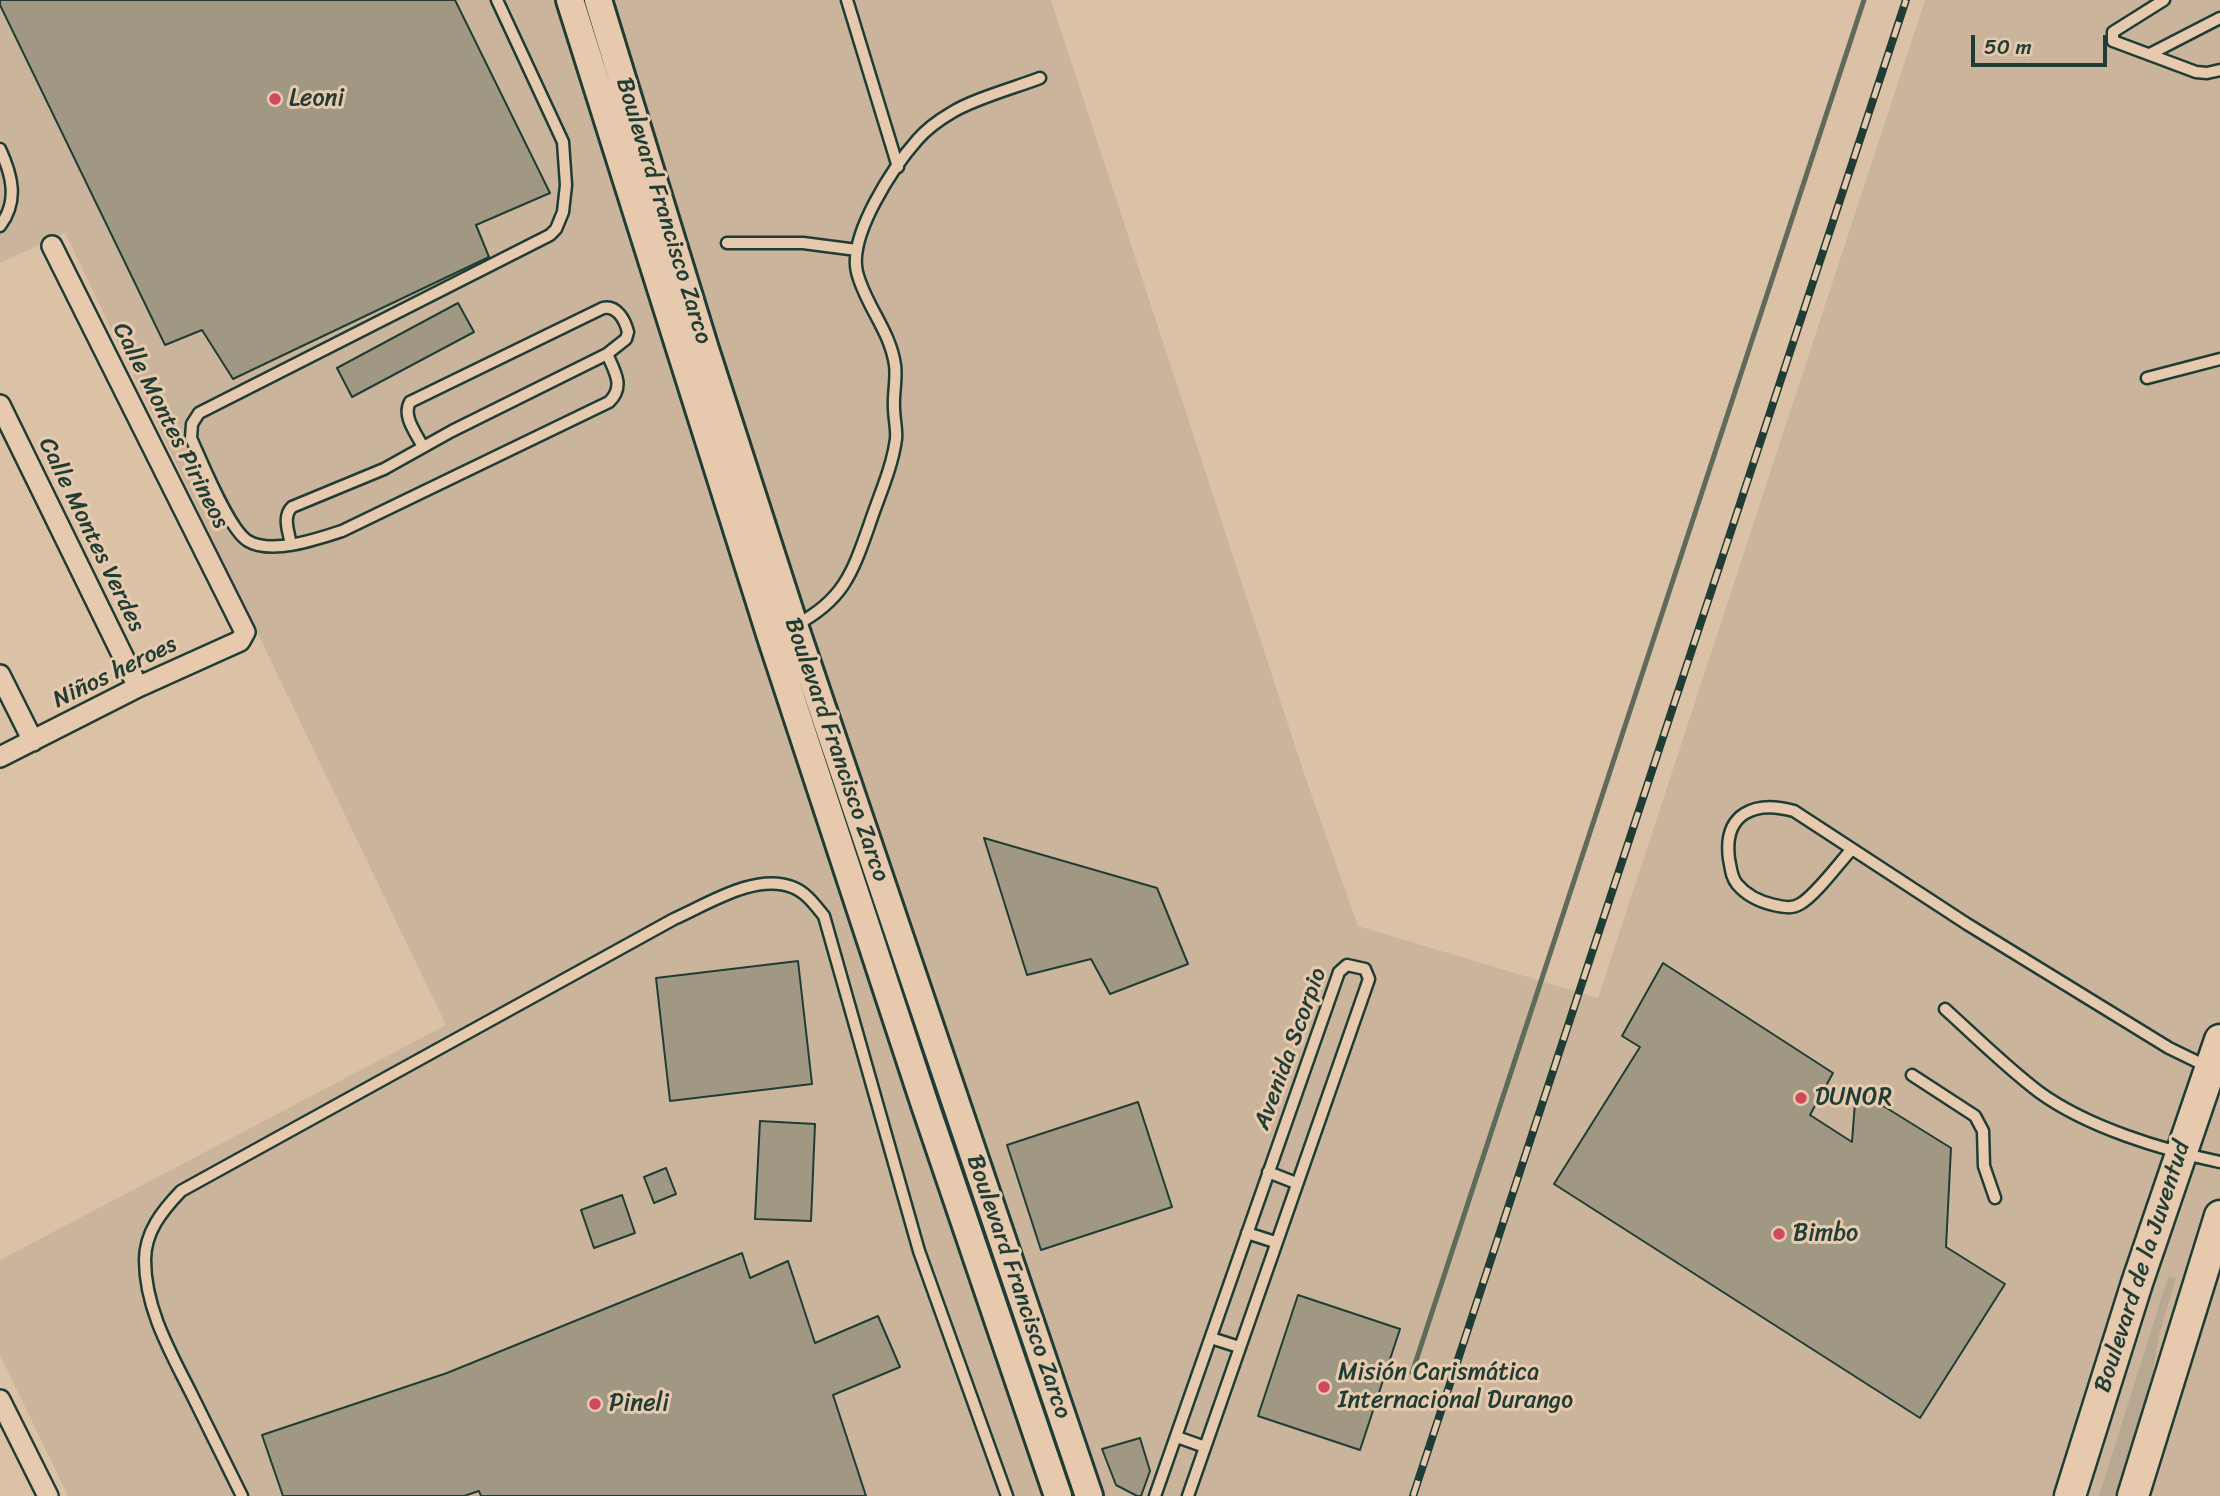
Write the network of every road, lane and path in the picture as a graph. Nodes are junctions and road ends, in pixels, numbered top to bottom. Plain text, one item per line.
1 (497, 0) edge
2 (570, 0) edge
3 (598, 0) edge
4 (847, 0) edge
5 (2164, 0) edge
6 (2220, 18) edge
7 (2150, 54) junction
8 (2220, 70) edge
9 (1040, 78) dead end
10 (0, 149) edge
11 (898, 167) junction
12 (0, 226) edge
13 (727, 243) dead end
14 (52, 246) dead end
15 (858, 250) junction
16 (673, 287) junction
17 (607, 354) junction
18 (2220, 359) edge
19 (2147, 378) dead end
20 (0, 405) edge
21 (423, 447) junction
22 (291, 545) junction
23 (756, 549) junction
24 (794, 625) junction
25 (245, 628) joint
26 (792, 658) junction
27 (0, 675) edge
28 (138, 687) junction
29 (33, 741) junction
30 (0, 757) edge
31 (1852, 849) junction
32 (1945, 1009) dead end
33 (2220, 1040) edge
34 (2215, 1070) edge
35 (1912, 1075) dead end
36 (953, 1095) junction
37 (925, 1105) junction
38 (2179, 1154) junction
39 (2220, 1162) edge
40 (1268, 1172) junction
41 (1296, 1183) junction
42 (1994, 1198) dead end
43 (2220, 1216) edge
44 (1247, 1233) junction
45 (1275, 1242) junction
46 (1211, 1338) junction
47 (1239, 1348) junction
48 (1, 1402) edge
49 (1177, 1437) junction
50 (1205, 1447) junction
51 (48, 1496) edge
52 (242, 1496) edge
53 (1006, 1496) edge
54 (1058, 1496) edge
55 (1088, 1496) edge
56 (1156, 1496) edge
57 (1188, 1496) edge
58 (2070, 1496) edge
59 (2133, 1496) edge

1 - 22 lane
2 - 16 main road, Boulevard Francisco Zarco
3 - 16 main road, Boulevard Francisco Zarco
4 - 11 lane
5 - 7 lane
6 - 7 lane
7 - 8 lane
9 - 11 lane
10 - 12 lane
11 - 15 lane
13 - 15 lane
14 - 25 street, Calle Montes Pirineos
15 - 24 lane
16 - 23 main road, Boulevard Francisco Zarco
17 - 21 lane
17 - 21 lane
17 - 22 lane
18 - 19 lane
20 - 28 street, Calle Montes Verdes
21 - 22 lane
23 - 24 main road, Boulevard Francisco Zarco
23 - 26 main road, Boulevard Francisco Zarco
24 - 26 main road, Boulevard Francisco Zarco
25 - 28 street, Niños heroes
26 - 36 main road, Boulevard Francisco Zarco
26 - 37 main road, Boulevard Francisco Zarco
27 - 29 street
28 - 29 street, Niños heroes
29 - 30 street, Niños heroes
31 - 31 lane
31 - 34 lane
32 - 38 lane
33 - 34 main road, Boulevard de la Juventud
34 - 38 main road, Boulevard de la Juventud
35 - 42 lane
36 - 37 main road
36 - 55 main road, Boulevard Francisco Zarco
37 - 54 main road, Boulevard Francisco Zarco
38 - 39 lane
38 - 58 main road, Boulevard de la Juventud
40 - 41 lane
40 - 41 lane, Avenida Scorpio
40 - 44 lane, Avenida Scorpio
41 - 45 lane, Avenida Scorpio
43 - 59 main road
44 - 45 lane
44 - 46 lane, Avenida Scorpio
45 - 47 lane, Avenida Scorpio
46 - 47 lane
46 - 49 lane, Avenida Scorpio
47 - 50 lane, Avenida Scorpio
48 - 51 street
49 - 50 lane
49 - 56 lane, Avenida Scorpio
50 - 57 lane, Avenida Scorpio
52 - 53 lane

